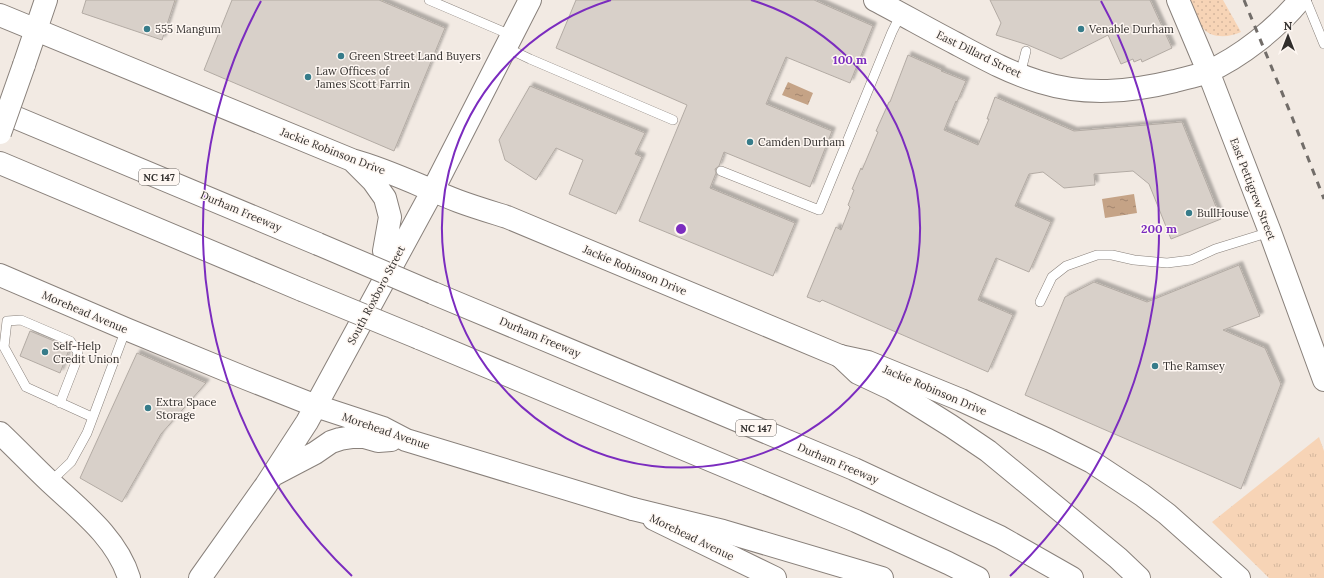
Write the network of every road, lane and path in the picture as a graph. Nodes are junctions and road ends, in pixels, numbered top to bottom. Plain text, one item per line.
1 (46, 0) edge
2 (429, 0) edge
3 (530, 0) edge
4 (875, 0) edge
5 (1178, 0) edge
6 (1300, 0) edge
7 (1306, 0) edge
8 (901, 14) junction
9 (0, 15) edge
10 (36, 30) junction
11 (508, 41) junction
12 (1324, 44) edge
13 (1026, 51) dead end
14 (1208, 71) junction
15 (1020, 75) junction
16 (0, 111) edge
17 (673, 120) dead end
18 (0, 133) edge
19 (352, 160) junction
20 (0, 163) edge
21 (721, 171) dead end
22 (433, 190) junction
23 (1270, 232) junction
24 (391, 265) junction
25 (0, 275) edge
26 (1040, 302) dead end
27 (126, 329) junction
28 (840, 356) junction
29 (1324, 380) edge
30 (60, 403) junction
31 (316, 406) junction
32 (92, 417) junction
33 (0, 432) edge
34 (406, 440) junction
35 (272, 475) junction
36 (50, 482) junction
37 (633, 509) junction
38 (129, 578) edge
39 (200, 578) edge
40 (775, 578) edge
41 (882, 578) edge
42 (978, 578) edge
43 (1072, 578) edge
44 (1139, 578) edge
45 (1239, 578) edge

1 - 10 main road
2 - 11 lane
3 - 11 main road, South Roxboro Street
4 - 8 main road, East Dillard Street
5 - 14 main road, East Pettigrew Street
6 - 14 main road, East Dillard Street
7 - 12 lane
8 - 15 main road, East Dillard Street
8 - 21 lane
9 - 10 main road, Jackie Robinson Drive
10 - 18 main road, bridge
10 - 19 main road, Jackie Robinson Drive
11 - 17 lane
11 - 22 main road, South Roxboro Street
13 - 15 lane
14 - 15 main road, East Dillard Street
14 - 23 main road, East Pettigrew Street
16 - 43 main road, Durham Freeway / NC 147, bridge
19 - 22 main road, Jackie Robinson Drive
19 - 24 main road
20 - 42 main road, bridge
22 - 24 main road, South Roxboro Street
22 - 28 main road, Jackie Robinson Drive
23 - 26 lane
23 - 29 main road, East Pettigrew Street
24 - 31 main road, South Roxboro Street
25 - 27 main road, Morehead Avenue
27 - 31 main road, Morehead Avenue
27 - 32 lane
28 - 44 main road
28 - 45 main road, Jackie Robinson Drive
30 - 30 lane
30 - 32 lane
31 - 34 main road, Morehead Avenue
31 - 35 main road, South Roxboro Street
32 - 36 lane
33 - 36 main road
34 - 35 main road
34 - 37 main road, Morehead Avenue
35 - 39 main road, South Roxboro Street
36 - 38 main road
37 - 40 main road, Morehead Avenue
37 - 41 main road

